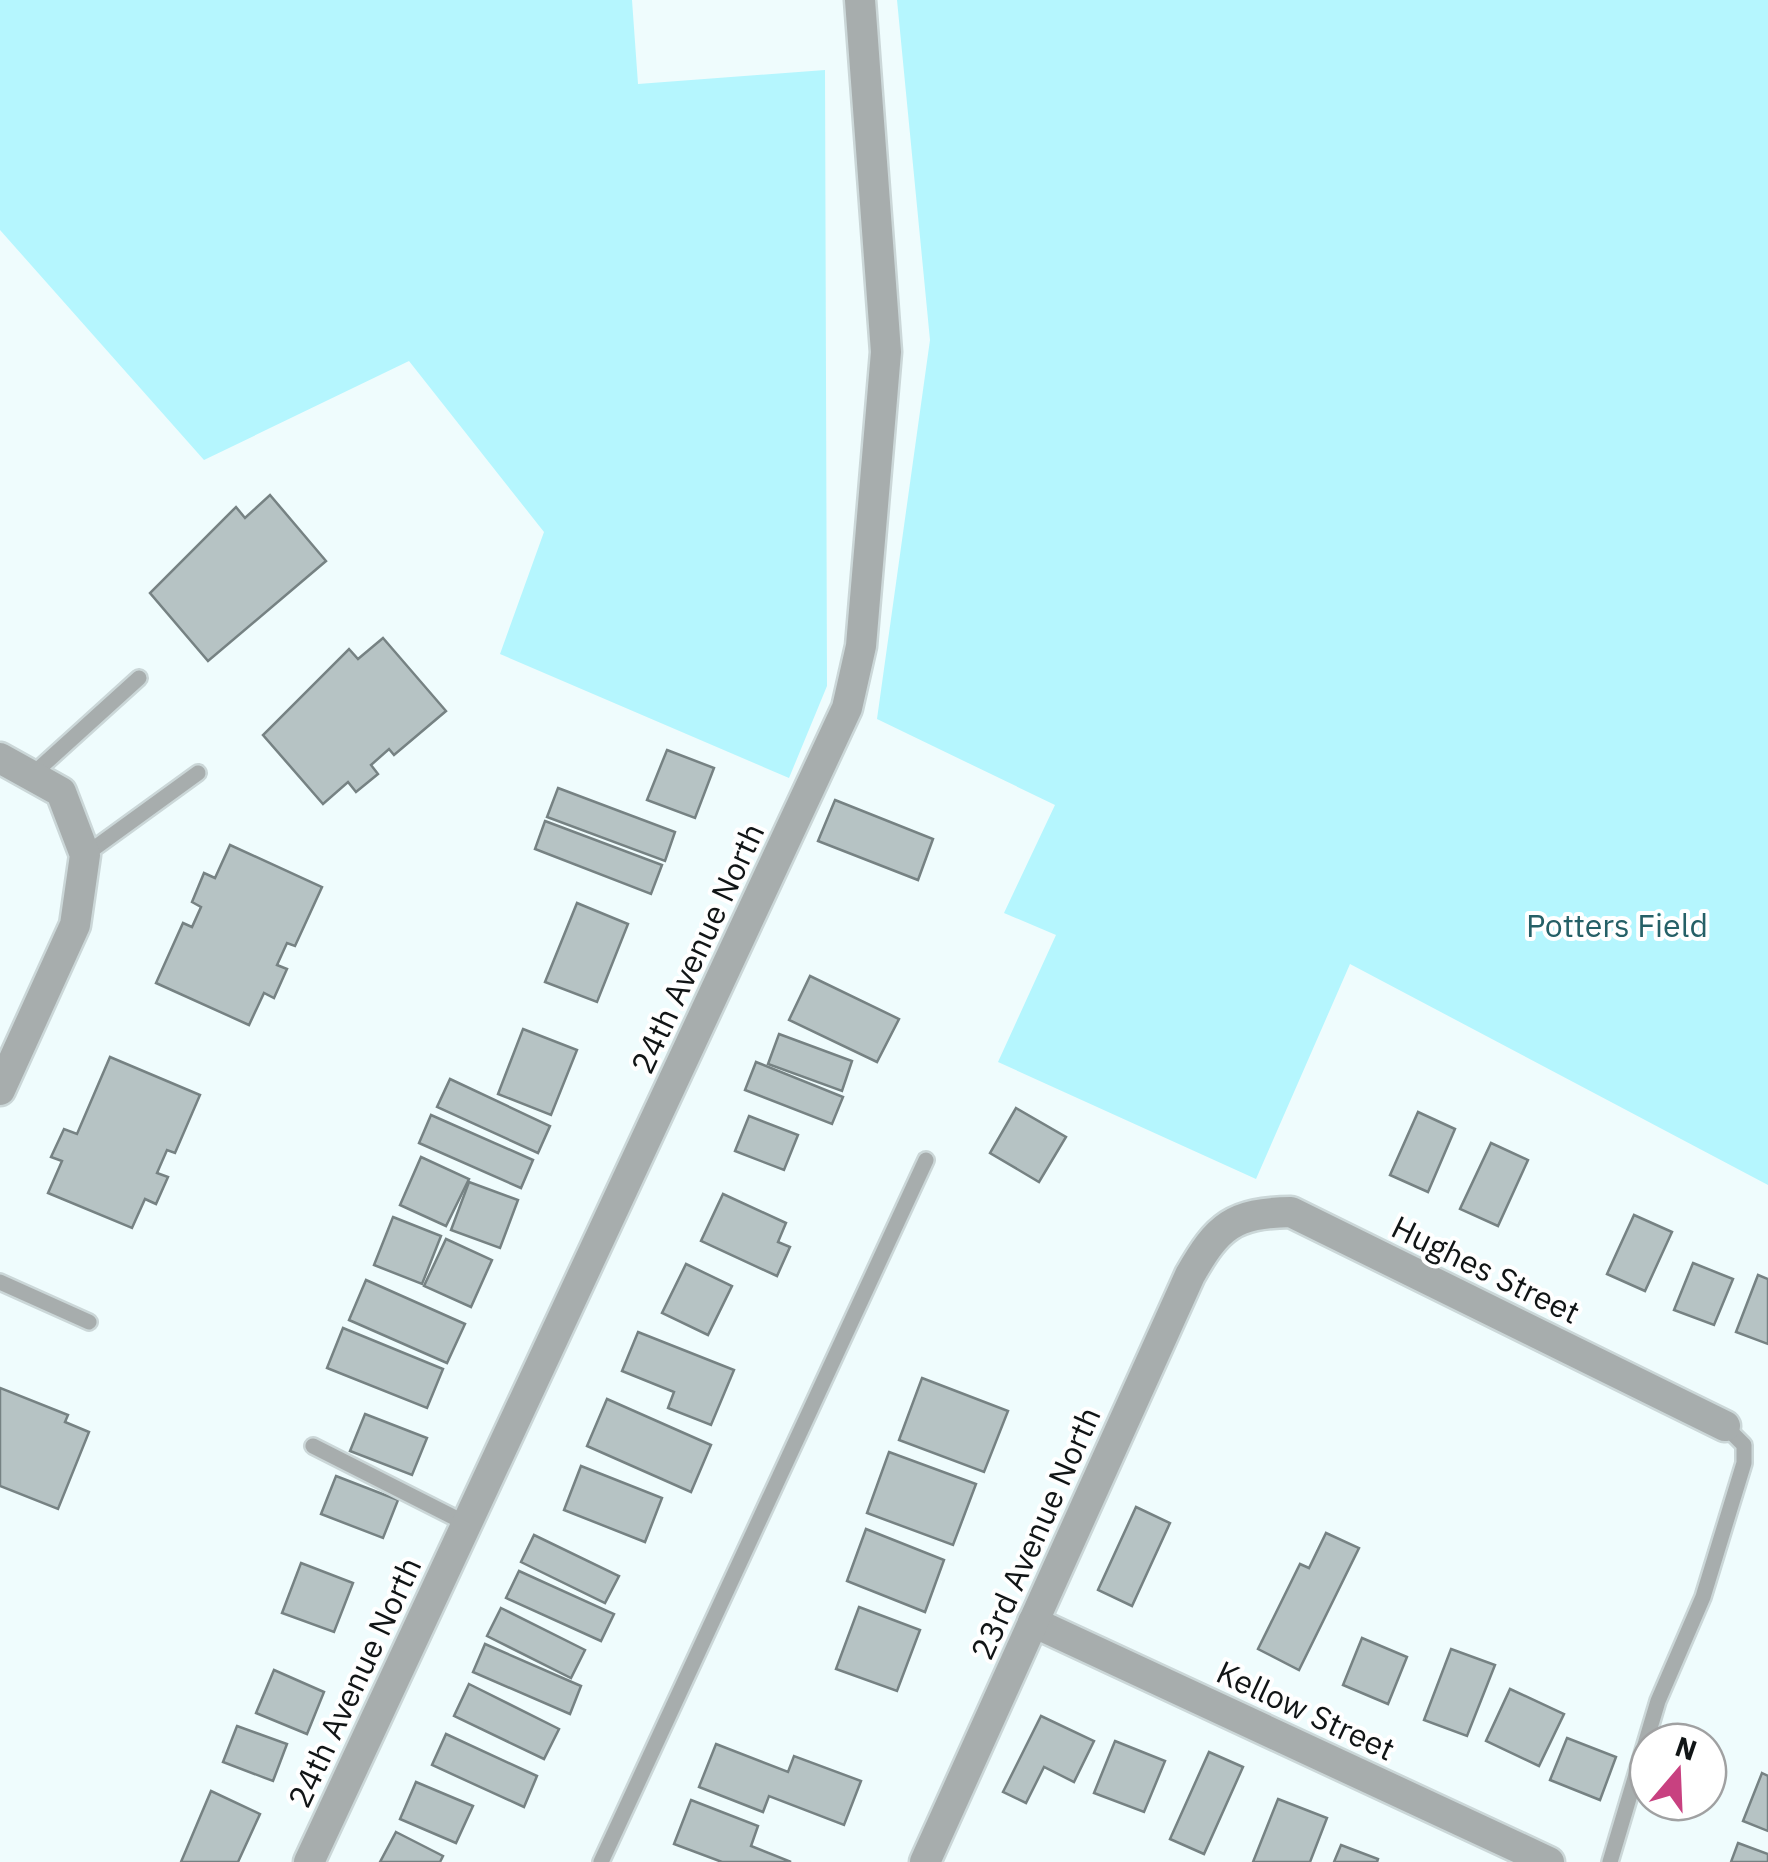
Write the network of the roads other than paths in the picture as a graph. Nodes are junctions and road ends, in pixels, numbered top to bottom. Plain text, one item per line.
1 (860, 0) edge
2 (139, 678) dead end
3 (0, 758) edge
4 (198, 772) dead end
5 (32, 774) junction
6 (85, 855) junction
7 (0, 1090) edge
8 (926, 1160) dead end
9 (1214, 1234) joint
10 (0, 1282) edge
11 (89, 1322) dead end
12 (1726, 1426) joint
13 (313, 1446) dead end
14 (466, 1524) junction
15 (1034, 1622) junction
16 (309, 1862) edge
17 (601, 1862) edge
18 (924, 1862) edge
19 (1549, 1862) edge
20 (1610, 1862) edge

1 - 14 street, 24th Avenue North
2 - 5 lane
3 - 5 street
4 - 6 lane
5 - 6 street
6 - 7 street
8 - 17 lane
9 - 12 street, Hughes Street
9 - 15 street, 23rd Avenue North
10 - 11 lane
12 - 20 lane
13 - 14 lane
14 - 16 street, 24th Avenue North
15 - 18 street, 23rd Avenue North
15 - 19 street, Kellow Street

